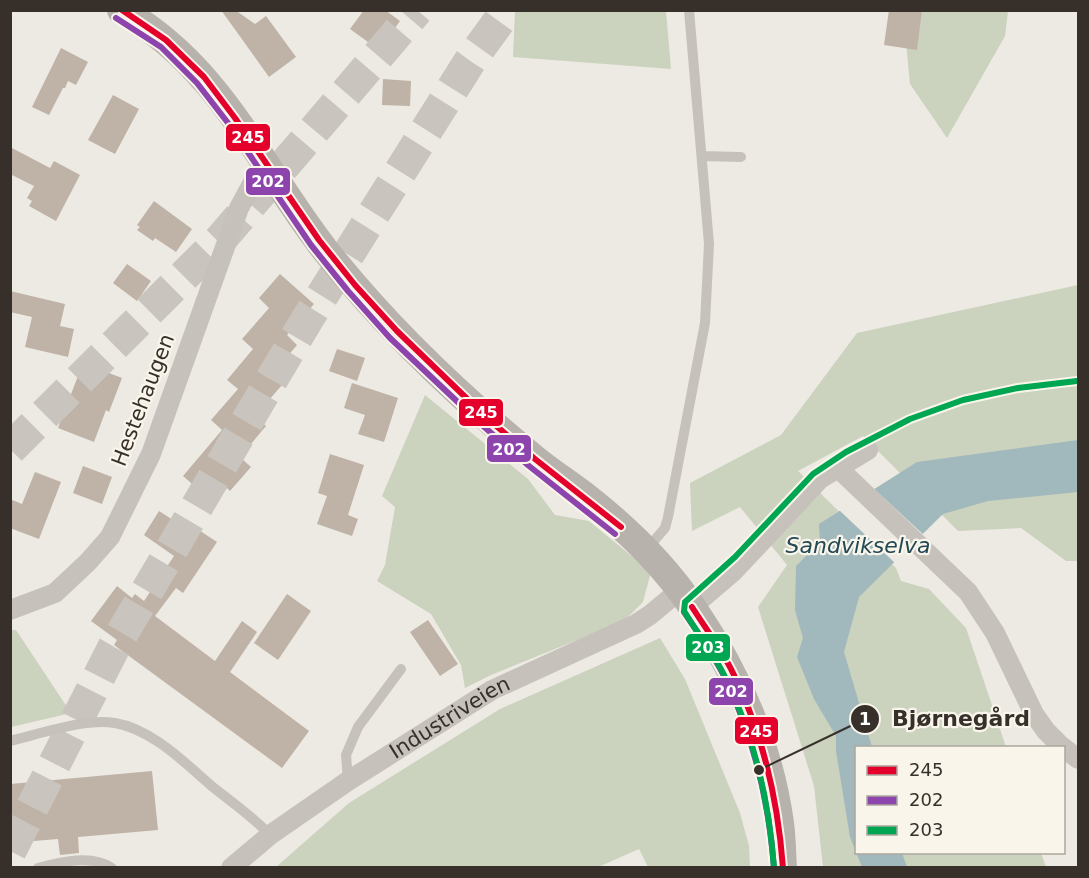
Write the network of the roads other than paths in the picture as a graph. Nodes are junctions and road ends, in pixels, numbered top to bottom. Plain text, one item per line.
1 (121, 10) edge
2 (689, 10) edge
3 (702, 156) junction
4 (741, 157) dead end
5 (264, 162) junction
6 (868, 450) dead end
7 (838, 468) junction
8 (645, 551) junction
9 (686, 598) junction
10 (10, 610) edge
11 (401, 669) dead end
12 (10, 741) edge
13 (1061, 746) edge
14 (1065, 749) edge
15 (1078, 759) edge
16 (348, 781) junction
17 (270, 835) junction
18 (38, 867) edge
19 (112, 867) edge
20 (231, 867) edge
21 (783, 867) edge

1 - 5 main road
2 - 3 lane
3 - 4 lane
3 - 8 lane
5 - 8 main road
5 - 10 street, Hestehaugen
6 - 7 street, Industriveien
7 - 9 street, Industriveien
7 - 13 street
8 - 9 main road
9 - 16 street, Industriveien
9 - 21 main road
11 - 16 lane
12 - 17 lane
14 - 15 street
16 - 17 street, Industriveien
17 - 20 street, Industriveien
18 - 19 lane

